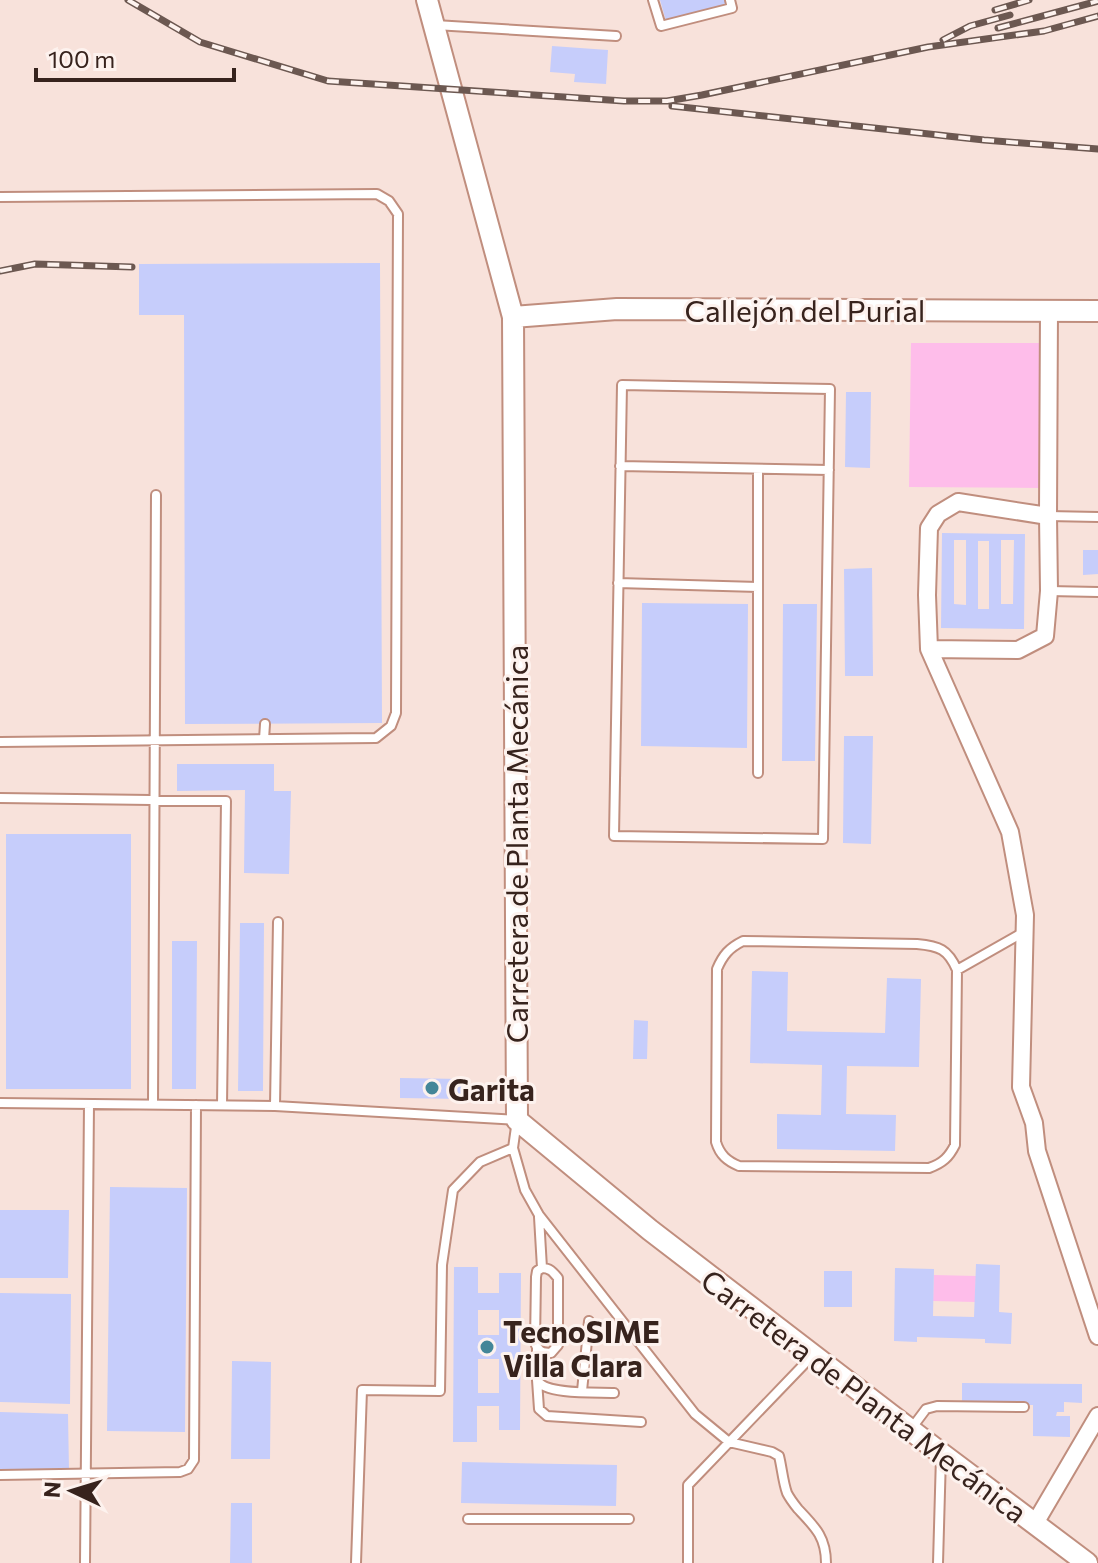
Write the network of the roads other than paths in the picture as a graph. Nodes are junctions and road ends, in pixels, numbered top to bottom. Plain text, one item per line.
1 (427, 0) edge
2 (653, 0) edge
3 (730, 0) edge
4 (434, 25) junction
5 (616, 36) dead end
6 (0, 197) edge
7 (1049, 310) junction
8 (1098, 311) edge
9 (513, 317) junction
10 (620, 466) junction
11 (758, 469) junction
12 (829, 470) junction
13 (156, 495) dead end
14 (1048, 516) junction
15 (1098, 517) edge
16 (618, 583) junction
17 (758, 587) junction
18 (1049, 591) junction
19 (1098, 592) edge
20 (929, 649) junction
21 (265, 724) dead end
22 (264, 739) junction
23 (155, 740) junction
24 (0, 742) edge
25 (758, 773) dead end
26 (0, 798) edge
27 (155, 800) junction
28 (278, 922) dead end
29 (1025, 931) junction
30 (957, 970) junction
31 (0, 1103) edge
32 (89, 1104) junction
33 (153, 1104) junction
34 (196, 1105) junction
35 (222, 1105) junction
36 (275, 1106) junction
37 (517, 1120) junction
38 (513, 1148) junction
39 (539, 1215) junction
40 (542, 1268) junction
41 (589, 1321) dead end
42 (1098, 1336) edge
43 (537, 1349) junction
44 (813, 1355) junction
45 (537, 1380) junction
46 (582, 1391) junction
47 (614, 1393) dead end
48 (1024, 1407) dead end
49 (1098, 1416) edge
50 (641, 1422) dead end
51 (910, 1430) junction
52 (729, 1442) junction
53 (942, 1454) junction
54 (86, 1473) junction
55 (0, 1475) edge
56 (468, 1519) dead end
57 (629, 1519) dead end
58 (1034, 1525) junction
59 (85, 1563) edge
60 (356, 1563) edge
61 (688, 1563) edge
62 (826, 1563) edge
63 (938, 1563) edge
64 (1087, 1563) edge

1 - 4 street, Carretera de Planta Mecánica
2 - 3 lane
4 - 5 lane
4 - 9 street, Carretera de Planta Mecánica
6 - 22 lane
7 - 8 street, Callejón del Purial
7 - 9 street, Callejón del Purial
7 - 14 street
9 - 37 street, Carretera de Planta Mecánica
10 - 11 lane
10 - 12 lane
10 - 16 lane
11 - 12 lane
11 - 17 lane
12 - 16 lane
13 - 23 lane
14 - 15 lane
14 - 18 street
14 - 20 street
16 - 17 lane
17 - 25 lane
18 - 19 lane
18 - 20 street
20 - 29 street
21 - 22 lane
22 - 23 lane
23 - 24 lane
23 - 27 lane
26 - 27 lane
27 - 33 lane
27 - 35 lane
28 - 36 lane
29 - 30 lane
29 - 42 street
30 - 30 lane
31 - 32 lane
32 - 33 lane
32 - 54 lane
33 - 34 lane
34 - 35 lane
34 - 54 lane
35 - 36 lane
36 - 37 lane
37 - 38 lane
37 - 44 street, Carretera de Planta Mecánica
38 - 39 lane
38 - 60 lane
39 - 40 lane
39 - 52 lane
40 - 43 lane
40 - 43 lane
41 - 46 lane
43 - 45 lane
44 - 51 street, Carretera de Planta Mecánica
44 - 52 lane
45 - 46 lane
45 - 50 lane
46 - 47 lane
48 - 51 lane
49 - 58 street
51 - 53 street, Carretera de Planta Mecánica
52 - 61 lane
52 - 62 lane
53 - 58 street, Carretera de Planta Mecánica
53 - 63 lane
54 - 55 lane
54 - 59 lane
56 - 57 lane
58 - 64 street, Carretera de Planta Mecánica

